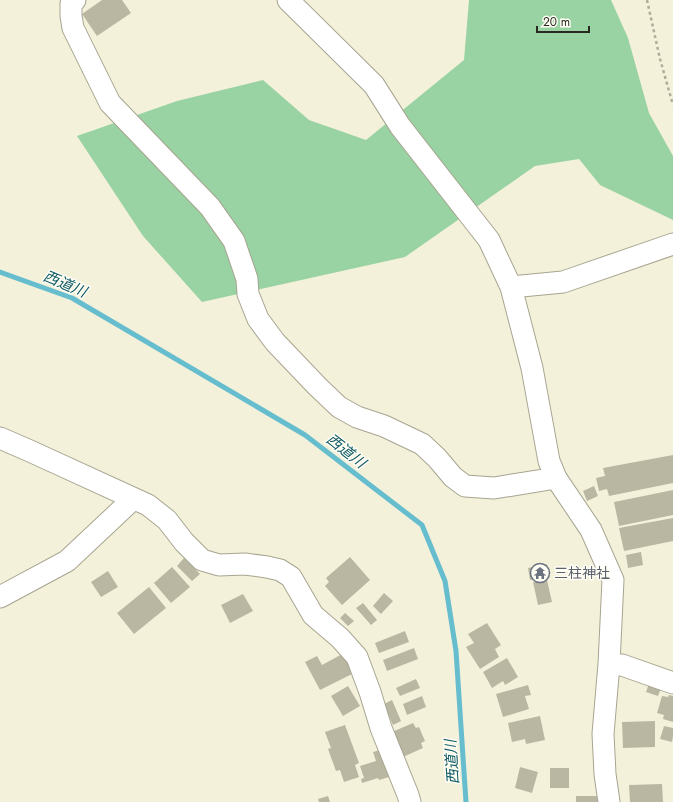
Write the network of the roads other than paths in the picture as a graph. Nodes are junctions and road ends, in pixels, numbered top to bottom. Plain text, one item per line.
1 (75, 0) edge
2 (288, 0) edge
3 (673, 244) edge
4 (511, 287) junction
5 (0, 438) edge
6 (556, 478) junction
7 (133, 499) junction
8 (0, 597) edge
9 (609, 664) junction
10 (673, 683) edge
11 (410, 802) edge
12 (609, 802) edge

1 - 6 street
2 - 4 street
3 - 4 street
4 - 6 street
5 - 7 street
6 - 9 street
7 - 8 street
7 - 11 street
9 - 10 street
9 - 12 street

